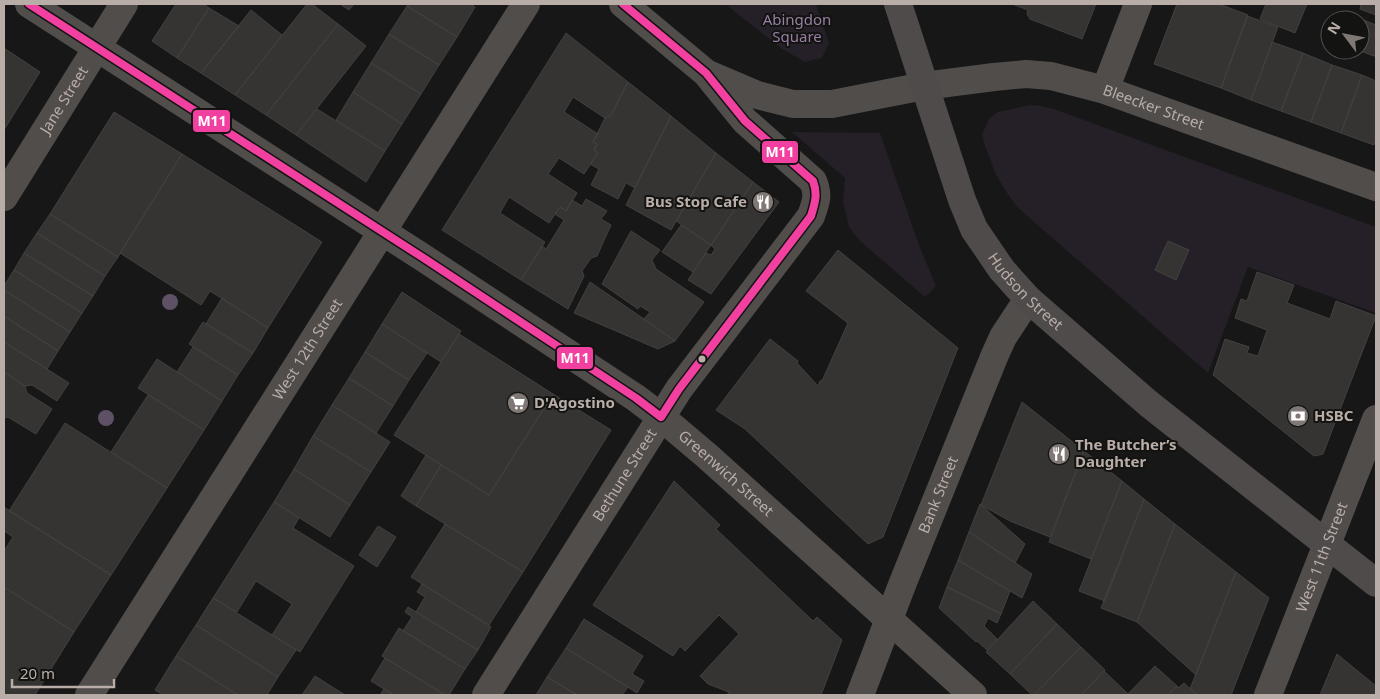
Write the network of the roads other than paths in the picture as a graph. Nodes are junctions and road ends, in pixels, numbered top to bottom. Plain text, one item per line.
1 (29, 4) edge
2 (124, 4) edge
3 (526, 4) edge
4 (623, 4) edge
5 (898, 4) edge
6 (1138, 4) edge
7 (96, 48) junction
8 (706, 73) junction
9 (924, 86) junction
10 (1105, 90) junction
11 (1376, 187) edge
12 (4, 197) edge
13 (382, 232) junction
14 (1028, 299) junction
15 (662, 417) junction
16 (1376, 419) edge
17 (1327, 546) junction
18 (1376, 583) edge
19 (889, 620) junction
20 (89, 695) edge
21 (486, 695) edge
22 (860, 695) edge
23 (973, 695) edge
24 (1268, 695) edge

1 - 7 street, Greenwich Street
2 - 7 street, Jane Street
3 - 13 street, West 12th Street
4 - 8 street
5 - 9 main road, Hudson Street
6 - 10 street
7 - 12 street, Jane Street
7 - 13 street, Greenwich Street
8 - 9 street
8 - 15 street, Bethune Street
9 - 10 street, Bleecker Street
9 - 14 main road, Hudson Street
10 - 11 street, Bleecker Street
13 - 15 street, Greenwich Street
13 - 20 street, West 12th Street
14 - 17 main road, Hudson Street
14 - 19 street, Bank Street
15 - 19 street, Greenwich Street
15 - 21 street, Bethune Street
16 - 17 street, West 11th Street
17 - 18 main road, Hudson Street
17 - 24 street, West 11th Street
19 - 22 street, Bank Street
19 - 23 street, Greenwich Street

